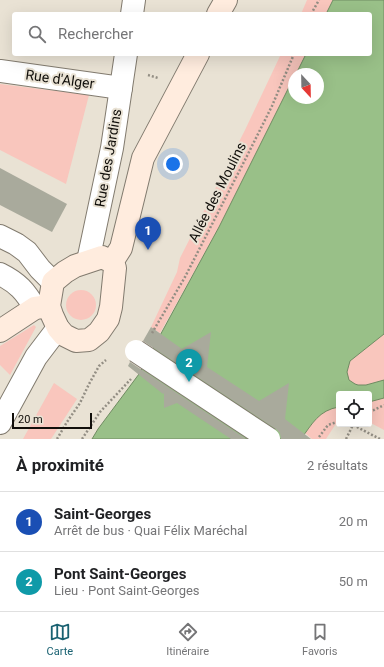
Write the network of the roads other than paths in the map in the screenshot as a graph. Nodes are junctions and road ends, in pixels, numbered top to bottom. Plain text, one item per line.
1 (134, 0) edge
2 (226, 0) edge
3 (132, 12) edge
4 (219, 12) edge
5 (197, 56) edge
6 (124, 70) edge
7 (0, 71) edge
8 (0, 236) edge
9 (88, 261) junction
10 (112, 262) junction
11 (0, 274) edge
12 (53, 282) junction
13 (42, 307) junction
14 (58, 328) junction
15 (0, 331) edge
16 (136, 351) dead end
17 (0, 423) edge
18 (269, 439) edge

1 - 3 street
2 - 4 street
5 - 10 street
6 - 7 street, Rue d'Alger
6 - 9 street, Rue des Jardins
8 - 12 street
9 - 10 street
9 - 12 street
10 - 14 street
11 - 13 street
12 - 13 street
13 - 14 street
13 - 15 street
14 - 17 street
16 - 18 street, bridge

